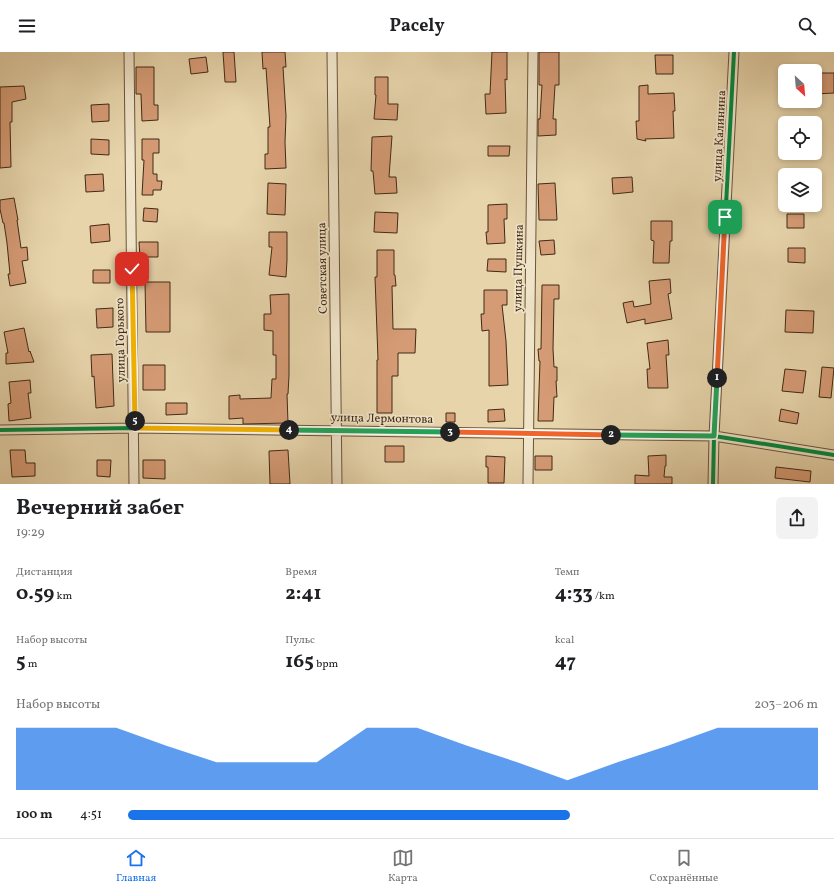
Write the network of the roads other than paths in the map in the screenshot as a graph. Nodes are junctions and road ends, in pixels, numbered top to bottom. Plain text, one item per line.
1 (129, 52) edge
2 (332, 52) edge
3 (533, 52) edge
4 (734, 52) edge
5 (135, 428) junction
6 (0, 430) edge
7 (337, 431) junction
8 (530, 433) junction
9 (714, 436) junction
10 (834, 455) edge
11 (134, 484) edge
12 (337, 484) edge
13 (528, 484) edge
14 (713, 484) edge

1 - 5 street, улица Горького
2 - 7 street, Советская улица
3 - 8 street, улица Пушкина
4 - 9 street, улица Калинина
5 - 6 street, улица Лермонтова
5 - 7 street, улица Лермонтова
5 - 11 street, улица Горького
7 - 8 street, улица Лермонтова
7 - 12 street, Советская улица
8 - 9 street, улица Лермонтова
8 - 13 street, улица Пушкина
9 - 10 street, улица Лермонтова
9 - 14 street, улица Калинина

